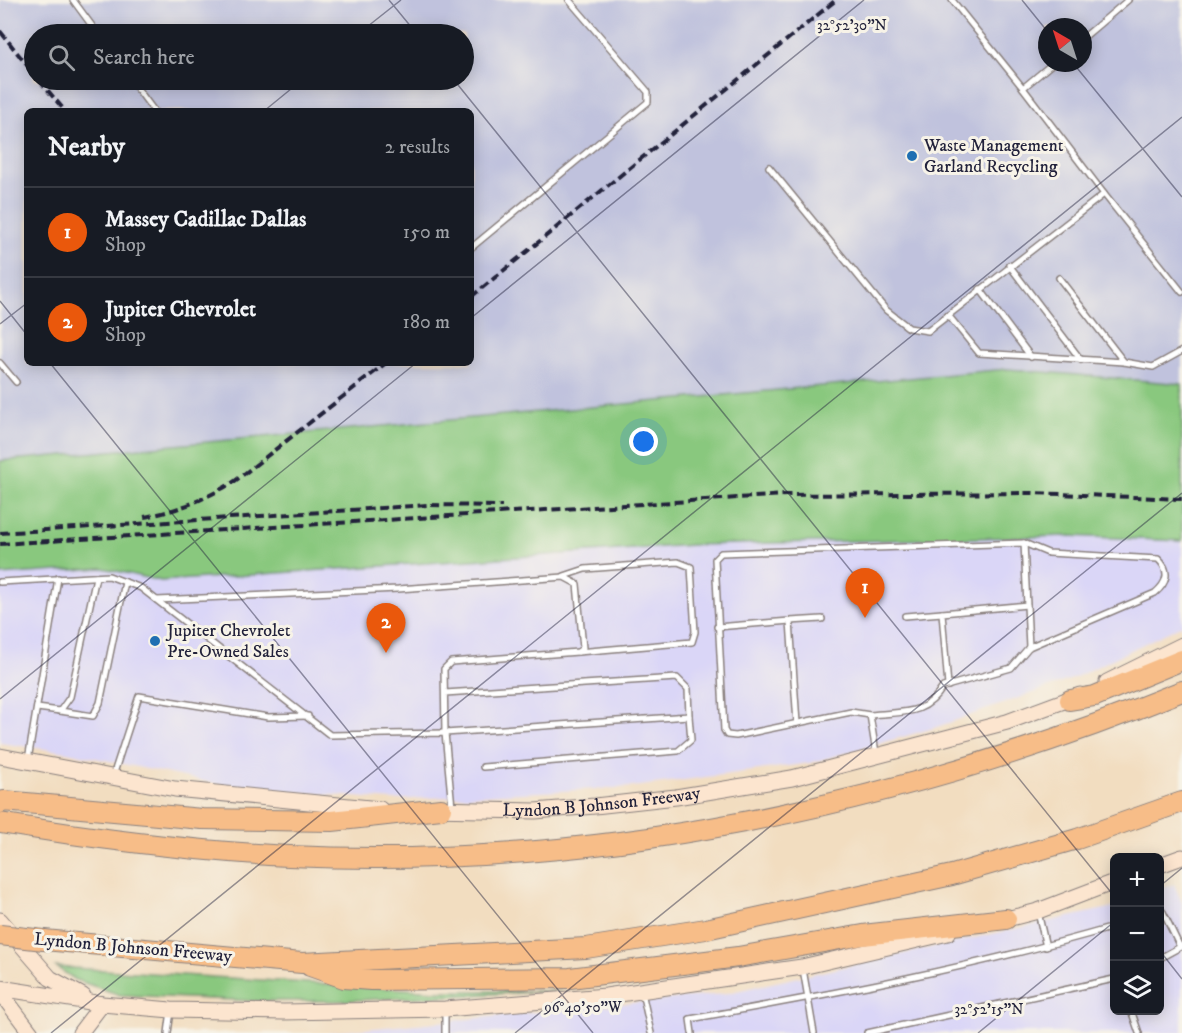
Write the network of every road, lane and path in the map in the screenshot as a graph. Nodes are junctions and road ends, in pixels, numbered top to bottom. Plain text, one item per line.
1 (73, 0) edge
2 (568, 0) edge
3 (952, 0) edge
4 (1128, 0) edge
5 (91, 24) edge
6 (1092, 30) edge
7 (1042, 72) edge
8 (1023, 88) junction
9 (138, 90) edge
10 (152, 108) edge
11 (769, 166) dead end
12 (1104, 194) junction
13 (474, 246) edge
14 (1009, 265) junction
15 (1059, 278) dead end
16 (980, 289) junction
17 (1182, 292) edge
18 (948, 315) junction
19 (1182, 351) edge
20 (1031, 357) junction
21 (1081, 360) junction
22 (1124, 362) junction
23 (0, 363) edge
24 (16, 382) dead end
25 (1024, 543) junction
26 (96, 577) junction
27 (564, 577) junction
28 (58, 578) junction
29 (0, 582) edge
30 (125, 582) junction
31 (157, 600) junction
32 (1027, 605) junction
33 (942, 613) junction
34 (905, 616) dead end
35 (822, 619) dead end
36 (790, 621) junction
37 (717, 627) junction
38 (1182, 645) edge
39 (1029, 647) junction
40 (578, 652) junction
41 (1182, 660) edge
42 (948, 686) junction
43 (1182, 691) edge
44 (445, 693) junction
45 (1070, 700) junction
46 (37, 708) junction
47 (60, 711) junction
48 (870, 715) junction
49 (309, 716) junction
50 (689, 716) junction
51 (797, 723) junction
52 (445, 733) junction
53 (876, 755) junction
54 (0, 756) edge
55 (28, 762) junction
56 (483, 766) dead end
57 (112, 778) junction
58 (1182, 802) edge
59 (0, 803) edge
60 (447, 809) junction
61 (0, 824) edge
62 (1182, 857) edge
63 (1164, 864) edge
64 (1110, 883) edge
65 (1038, 910) junction
66 (1164, 914) edge
67 (1006, 919) junction
68 (0, 920) edge
69 (1110, 928) edge
70 (0, 935) edge
71 (1181, 946) edge
72 (1046, 947) junction
73 (1164, 955) edge
74 (302, 963) junction
75 (802, 967) junction
76 (1110, 980) edge
77 (0, 990) edge
78 (642, 991) junction
79 (808, 998) junction
80 (102, 1004) junction
81 (445, 1009) junction
82 (171, 1010) junction
83 (1132, 1015) edge
84 (32, 1033) edge
85 (80, 1033) edge
86 (168, 1033) edge
87 (445, 1033) edge
88 (651, 1033) edge
89 (692, 1033) edge
90 (814, 1033) edge
91 (867, 1033) edge
92 (1139, 1033) edge

1 - 5 lane
2 - 13 lane
3 - 8 lane
4 - 6 lane
7 - 8 lane
8 - 12 lane
9 - 10 lane
11 - 18 lane
12 - 14 lane
12 - 17 lane
14 - 16 lane
14 - 21 lane
15 - 22 lane
16 - 18 lane
16 - 20 lane
18 - 20 lane
19 - 22 lane
20 - 21 lane
21 - 22 lane
23 - 24 lane
25 - 32 lane
25 - 37 lane
25 - 39 lane
26 - 28 lane
26 - 30 lane
26 - 47 lane
27 - 31 lane
27 - 40 lane
27 - 40 lane
28 - 29 lane
28 - 46 lane
30 - 31 lane
30 - 47 lane
31 - 49 lane
32 - 33 lane
32 - 39 lane
33 - 34 lane
33 - 42 lane
35 - 36 lane
36 - 37 lane
36 - 51 lane
37 - 51 lane
38 - 45 main road, Lyndon B Johnson Freeway
39 - 42 lane
40 - 44 lane
41 - 45 highway
42 - 48 lane
43 - 61 highway, Lyndon B Johnson Freeway
44 - 50 lane
44 - 52 lane
45 - 53 main road, Lyndon B Johnson Freeway
46 - 47 lane
46 - 55 lane
48 - 51 lane
48 - 53 lane
49 - 52 lane
49 - 57 lane
50 - 52 lane
50 - 56 lane
52 - 60 lane
53 - 60 main road, Lyndon B Johnson Freeway
54 - 55 main road, Lyndon B Johnson Freeway
55 - 57 main road, Lyndon B Johnson Freeway
57 - 60 main road, Lyndon B Johnson Freeway
58 - 74 highway, Lyndon B Johnson Freeway
59 - 60 highway
62 - 63 main road
64 - 65 main road
65 - 67 main road
65 - 72 lane
66 - 71 lane
67 - 74 highway
67 - 75 main road
68 - 80 main road
69 - 72 lane
70 - 74 highway, Lyndon B Johnson Freeway, bridge
71 - 73 lane
72 - 79 lane
75 - 78 main road
75 - 79 lane
76 - 91 lane
77 - 80 main road
77 - 84 main road
78 - 81 main road
78 - 88 lane
79 - 89 lane
79 - 90 lane
80 - 82 main road
80 - 85 main road
81 - 82 main road
81 - 87 lane
82 - 86 lane
83 - 92 lane

